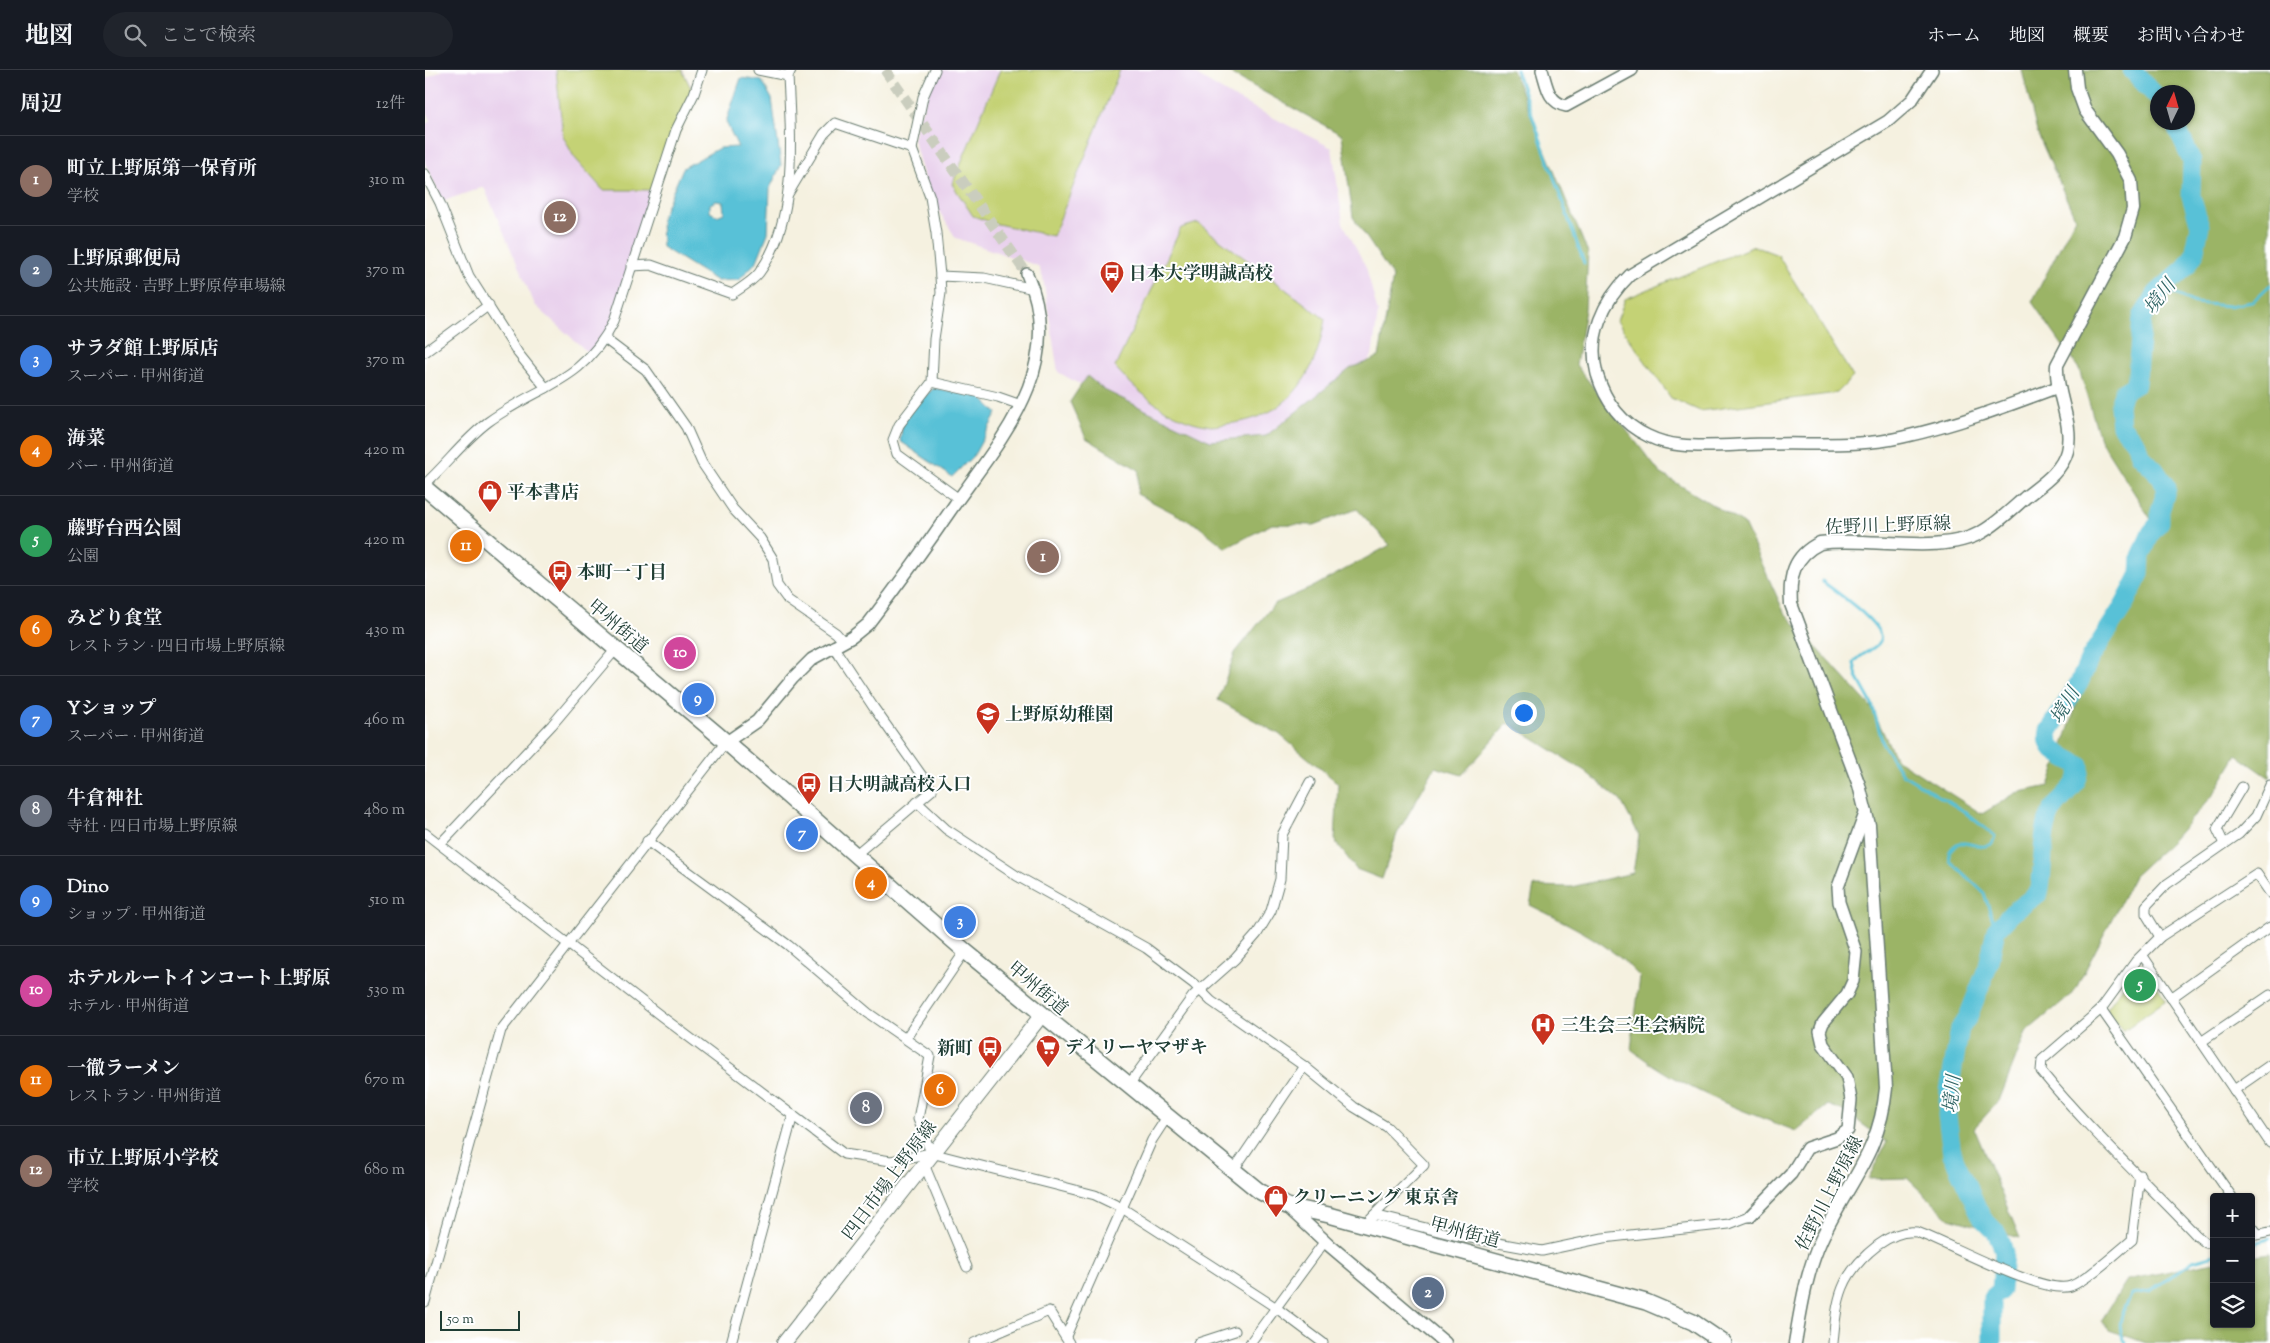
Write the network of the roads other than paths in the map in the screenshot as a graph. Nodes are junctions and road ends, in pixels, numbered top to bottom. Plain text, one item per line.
1 (702, 70) edge
2 (758, 70) edge
3 (935, 70) edge
4 (1542, 70) edge
5 (1632, 70) edge
6 (1932, 70) edge
7 (2075, 70) edge
8 (789, 73) edge
9 (912, 149) junction
10 (425, 174) edge
11 (787, 196) junction
12 (631, 266) junction
13 (1027, 274) tunnel mouth
14 (940, 276) junction
15 (1033, 289) junction
16 (489, 305) junction
17 (605, 339) junction
18 (425, 352) edge
19 (932, 382) junction
20 (546, 388) junction
21 (2058, 388) junction
22 (1021, 405) junction
23 (425, 484) edge
24 (425, 488) edge
25 (959, 499) junction
26 (838, 643) junction
27 (616, 649) junction
28 (725, 742) junction
29 (1310, 782) dead end
30 (2270, 785) edge
31 (2239, 788) dead end
32 (917, 802) junction
33 (1866, 811) junction
34 (425, 833) edge
35 (647, 841) junction
36 (440, 844) junction
37 (2225, 844) junction
38 (855, 855) junction
39 (2270, 893) edge
40 (2270, 927) edge
41 (2160, 937) junction
42 (569, 944) junction
43 (965, 951) junction
44 (2143, 956) junction
45 (1200, 990) junction
46 (2270, 995) edge
47 (2171, 998) junction
48 (2101, 1009) junction
49 (1041, 1016) junction
50 (905, 1038) junction
51 (2201, 1042) junction
52 (2270, 1065) edge
53 (1304, 1066) junction
54 (1129, 1086) junction
55 (2234, 1090) junction
56 (793, 1115) junction
57 (1167, 1117) junction
58 (2268, 1137) edge
59 (927, 1158) junction
60 (1233, 1171) junction
61 (2140, 1175) junction
62 (2229, 1193) edge
63 (1287, 1206) junction
64 (1122, 1208) junction
65 (1750, 1216) joint
66 (1369, 1220) junction
67 (2270, 1232) edge
68 (2255, 1235) edge
69 (1325, 1242) junction
70 (2210, 1244) edge
71 (967, 1267) dead end
72 (425, 1302) edge
73 (1275, 1307) junction
74 (1235, 1331) dead end
75 (1067, 1340) edge
76 (731, 1343) edge
77 (784, 1343) edge
78 (974, 1343) edge
79 (1198, 1343) edge
80 (1251, 1343) edge
81 (1323, 1343) edge
82 (1445, 1343) edge
83 (1724, 1343) edge
84 (1795, 1343) edge
85 (1833, 1343) edge

1 - 12 street
2 - 8 street
3 - 9 street
4 - 5 street
6 - 21 street
7 - 21 main road, 佐野川上野原線
8 - 11 street
9 - 11 street
9 - 14 street
10 - 16 street
11 - 12 street
12 - 17 street
13 - 15 street
14 - 15 street
14 - 19 street
15 - 22 street
16 - 18 street
16 - 20 street
17 - 20 street
17 - 26 street
19 - 22 street
19 - 25 street
20 - 23 street
21 - 33 main road, 佐野川上野原線
22 - 25 street
24 - 27 highway, 甲州街道
25 - 26 street
26 - 28 street
26 - 32 street
27 - 28 highway, 甲州街道
27 - 36 street
28 - 35 street
28 - 38 highway, 甲州街道
29 - 45 street
30 - 37 street
31 - 37 street
32 - 38 street
32 - 45 street
33 - 65 street
33 - 84 main road, 佐野川上野原線
34 - 36 street
35 - 42 street
35 - 50 street
36 - 42 street
37 - 41 street
38 - 43 highway, 甲州街道
39 - 41 street
40 - 47 street
41 - 44 street
42 - 56 street
42 - 72 street
43 - 49 highway, 甲州街道
43 - 50 street
44 - 47 street
44 - 48 street
45 - 53 street
45 - 54 street
46 - 51 street
47 - 51 street
48 - 61 street
48 - 62 street
49 - 54 highway, 甲州街道
49 - 59 main road, 四日市場上野原線
50 - 59 street
51 - 55 street
52 - 55 street
53 - 60 street
53 - 66 street
54 - 57 highway, 甲州街道
55 - 58 street
56 - 59 street
56 - 76 street
57 - 60 highway, 甲州街道
57 - 64 street
59 - 64 street
59 - 71 street
59 - 77 main road, 四日市場上野原線
60 - 63 highway, 甲州街道
61 - 70 street
61 - 85 street
63 - 66 highway, 甲州街道
63 - 69 main road
64 - 73 street
64 - 75 street
65 - 66 street
66 - 83 highway, 甲州街道
67 - 68 street
69 - 73 street
69 - 82 main road
73 - 80 street
73 - 81 street
74 - 79 street
75 - 78 street

